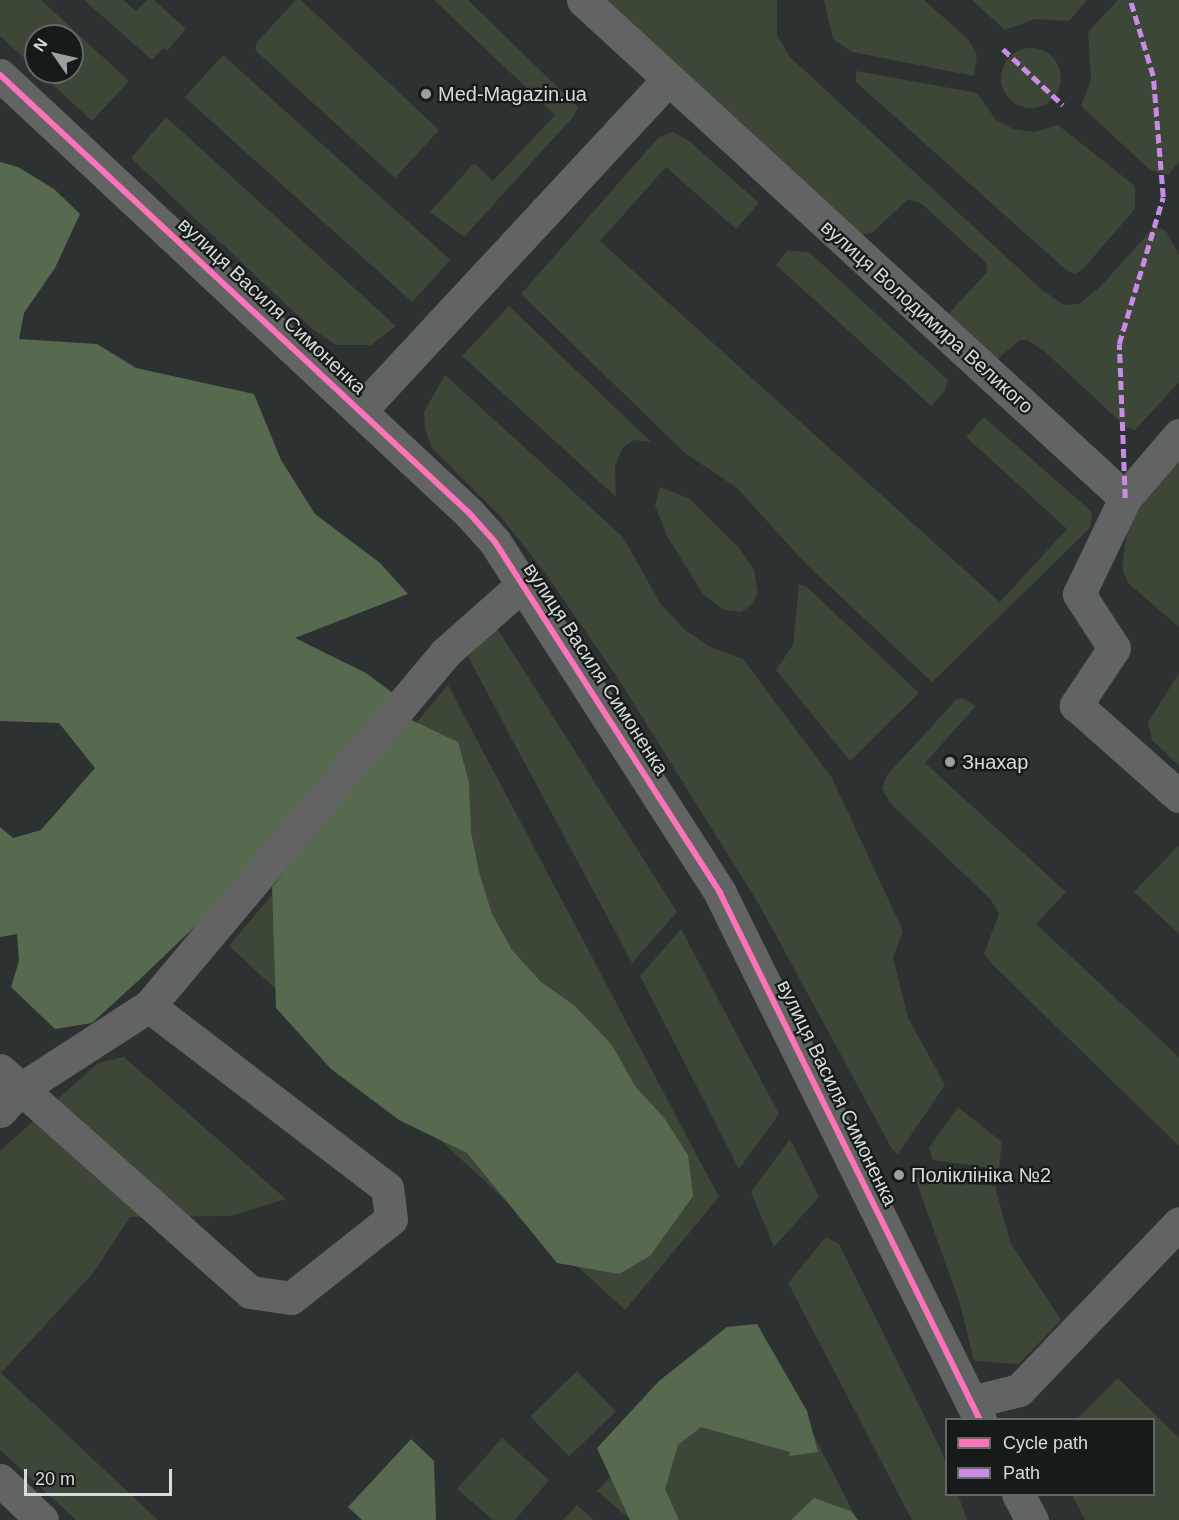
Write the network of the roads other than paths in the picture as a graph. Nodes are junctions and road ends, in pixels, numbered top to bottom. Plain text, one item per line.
1 (583, 0) edge
2 (0, 75) edge
3 (668, 80) junction
4 (360, 411) junction
5 (1179, 435) edge
6 (1125, 498) junction
7 (523, 584) junction
8 (1179, 796) edge
9 (149, 1006) junction
10 (6, 1090) edge
11 (1179, 1223) edge
12 (975, 1411) edge
13 (0, 1480) edge
14 (1019, 1496) edge
15 (42, 1520) edge
16 (1032, 1520) edge

1 - 3 street, вулиця Володимира Великого
2 - 4 street, вулиця Василя Симоненка
3 - 4 street
3 - 6 street, вулиця Володимира Великого
4 - 7 street, вулиця Василя Симоненка
5 - 6 street
6 - 8 street
7 - 9 street
7 - 12 street, вулиця Василя Симоненка
9 - 10 street
9 - 10 street
11 - 12 street
13 - 15 street
14 - 16 street

